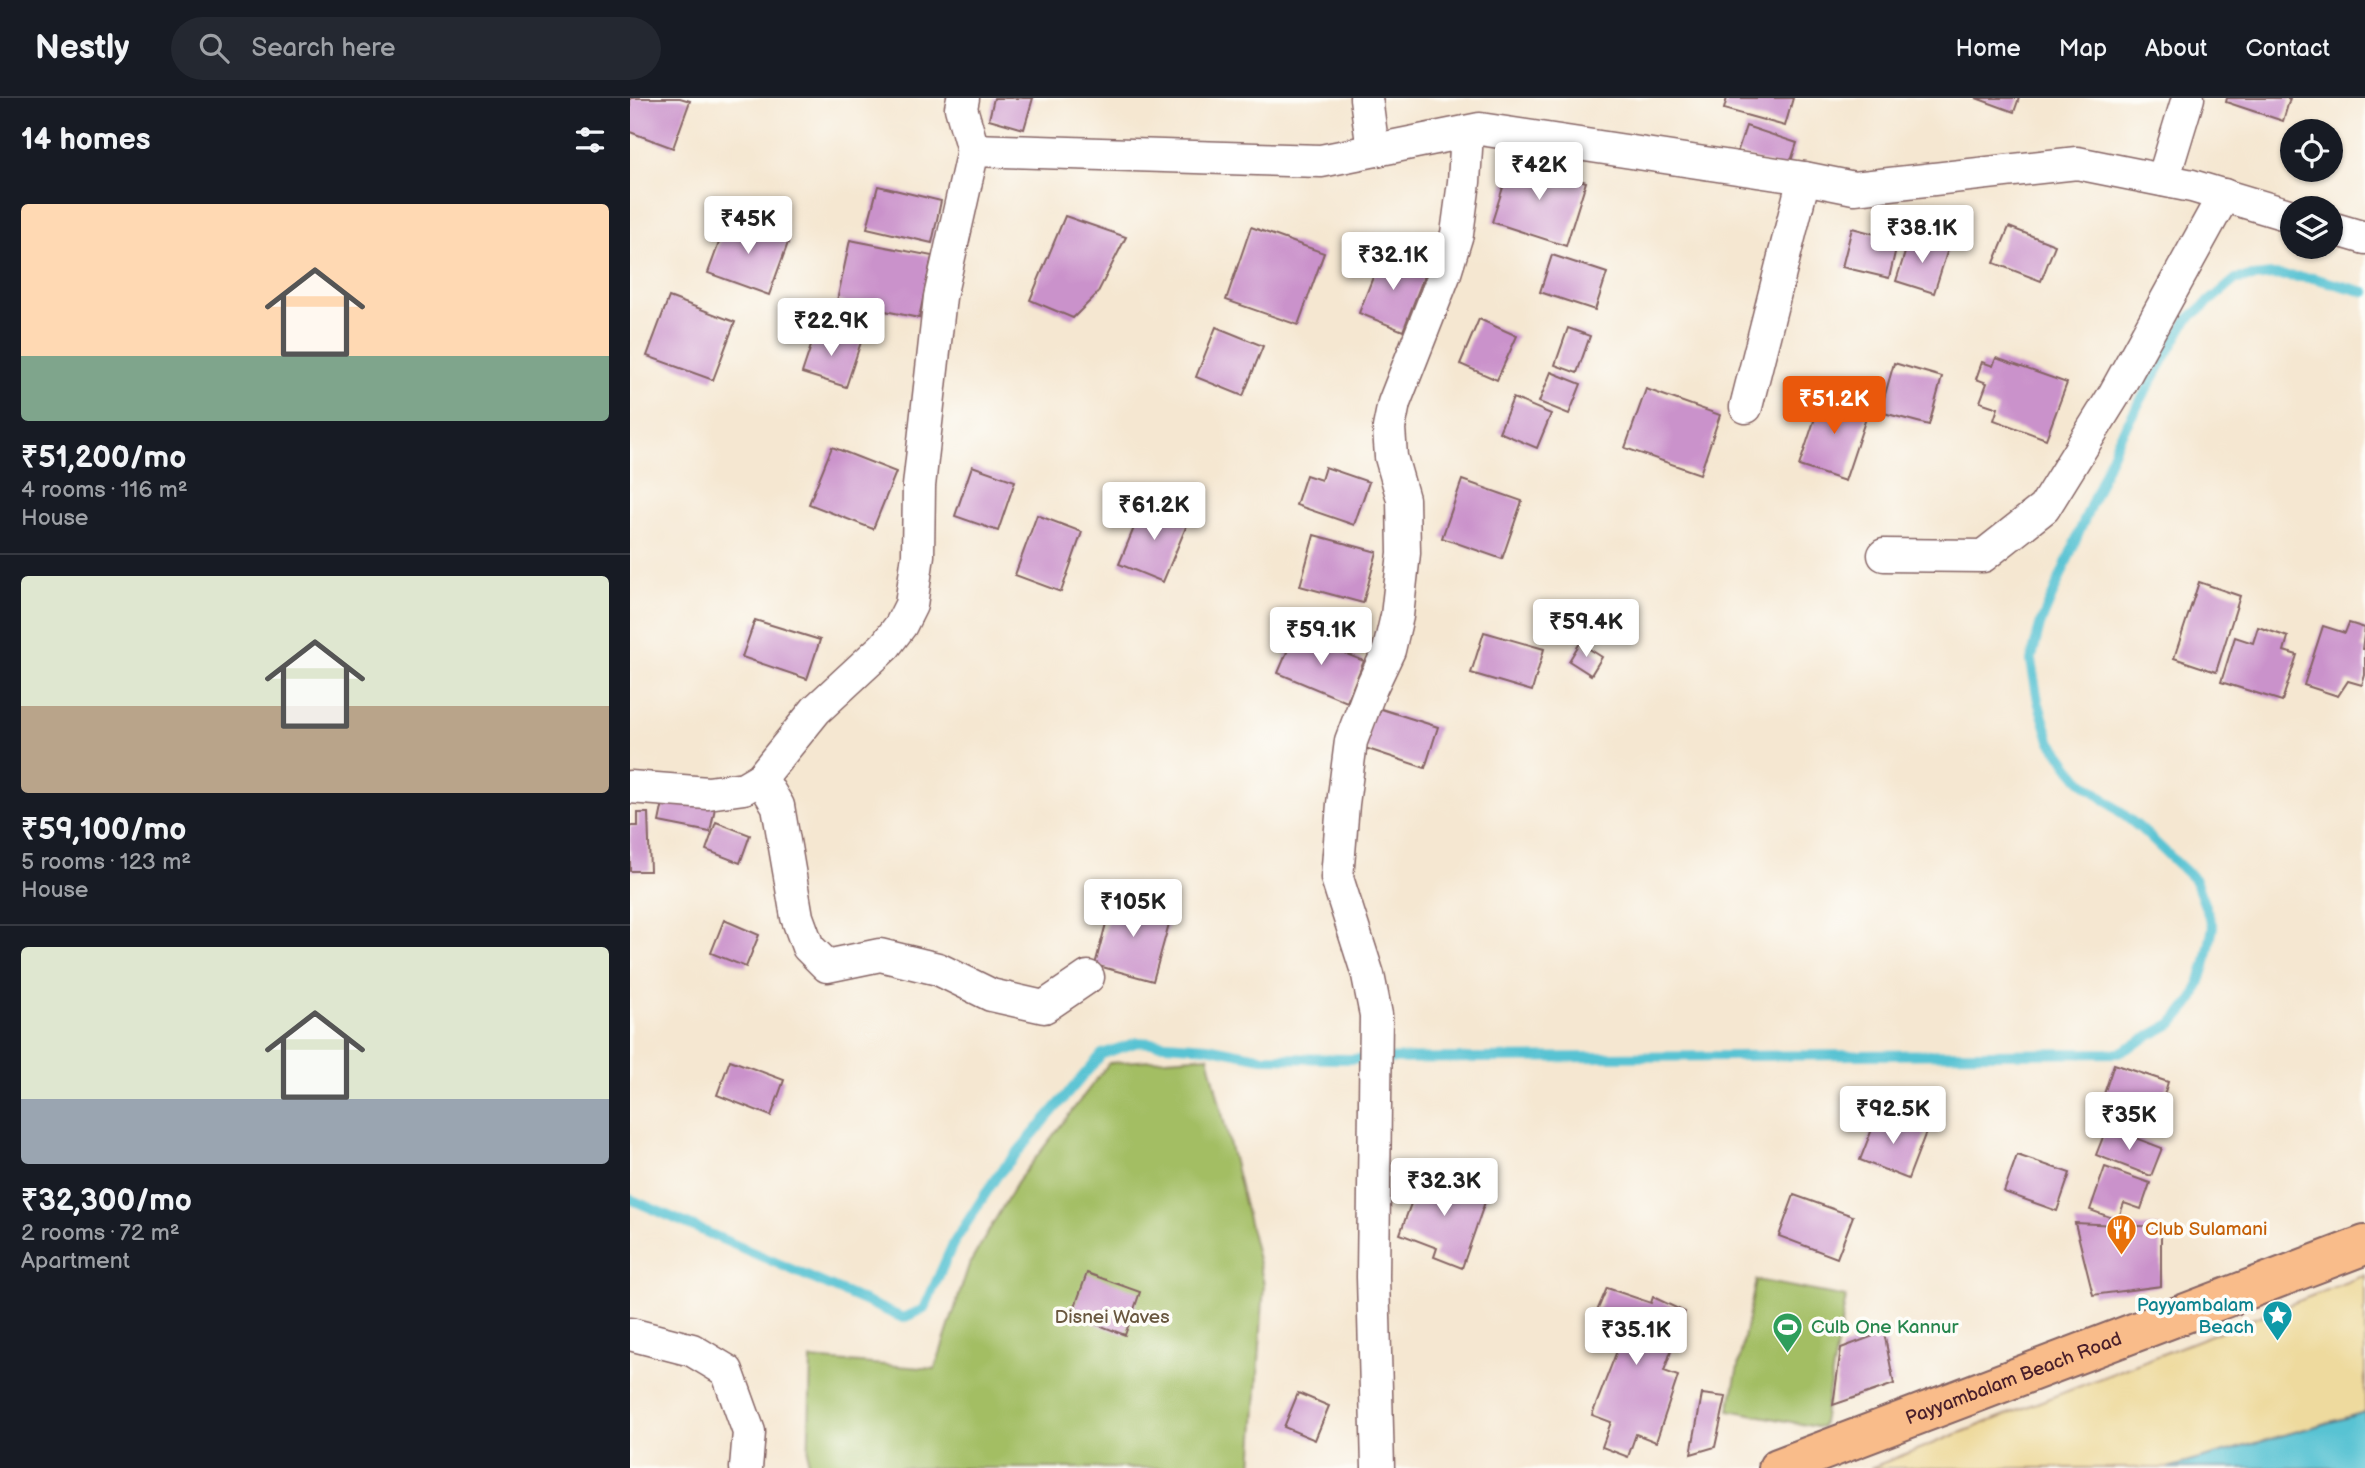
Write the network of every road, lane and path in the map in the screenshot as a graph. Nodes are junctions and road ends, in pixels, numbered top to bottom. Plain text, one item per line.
1 (963, 98) edge
2 (1366, 98) edge
3 (2189, 98) edge
4 (1467, 132) junction
5 (973, 150) junction
6 (1373, 150) junction
7 (1804, 178) junction
8 (2163, 180) junction
9 (2224, 195) junction
10 (2280, 212) edge
11 (2343, 232) edge
12 (2365, 238) edge
13 (1746, 407) dead end
14 (1884, 555) dead end
15 (761, 778) junction
16 (630, 787) edge
17 (1088, 977) dead end
18 (2365, 1245) edge
19 (630, 1334) edge
20 (746, 1468) edge
21 (1378, 1468) edge
22 (1779, 1468) edge

1 - 5 street
2 - 6 street
3 - 8 street
4 - 6 street
4 - 7 street
4 - 21 street
5 - 6 street
5 - 15 street
7 - 8 street
7 - 13 street
8 - 9 street
9 - 10 street
9 - 14 street
11 - 12 street
15 - 16 street
15 - 17 street
18 - 22 main road, Payyambalam Beach Road
19 - 20 street

